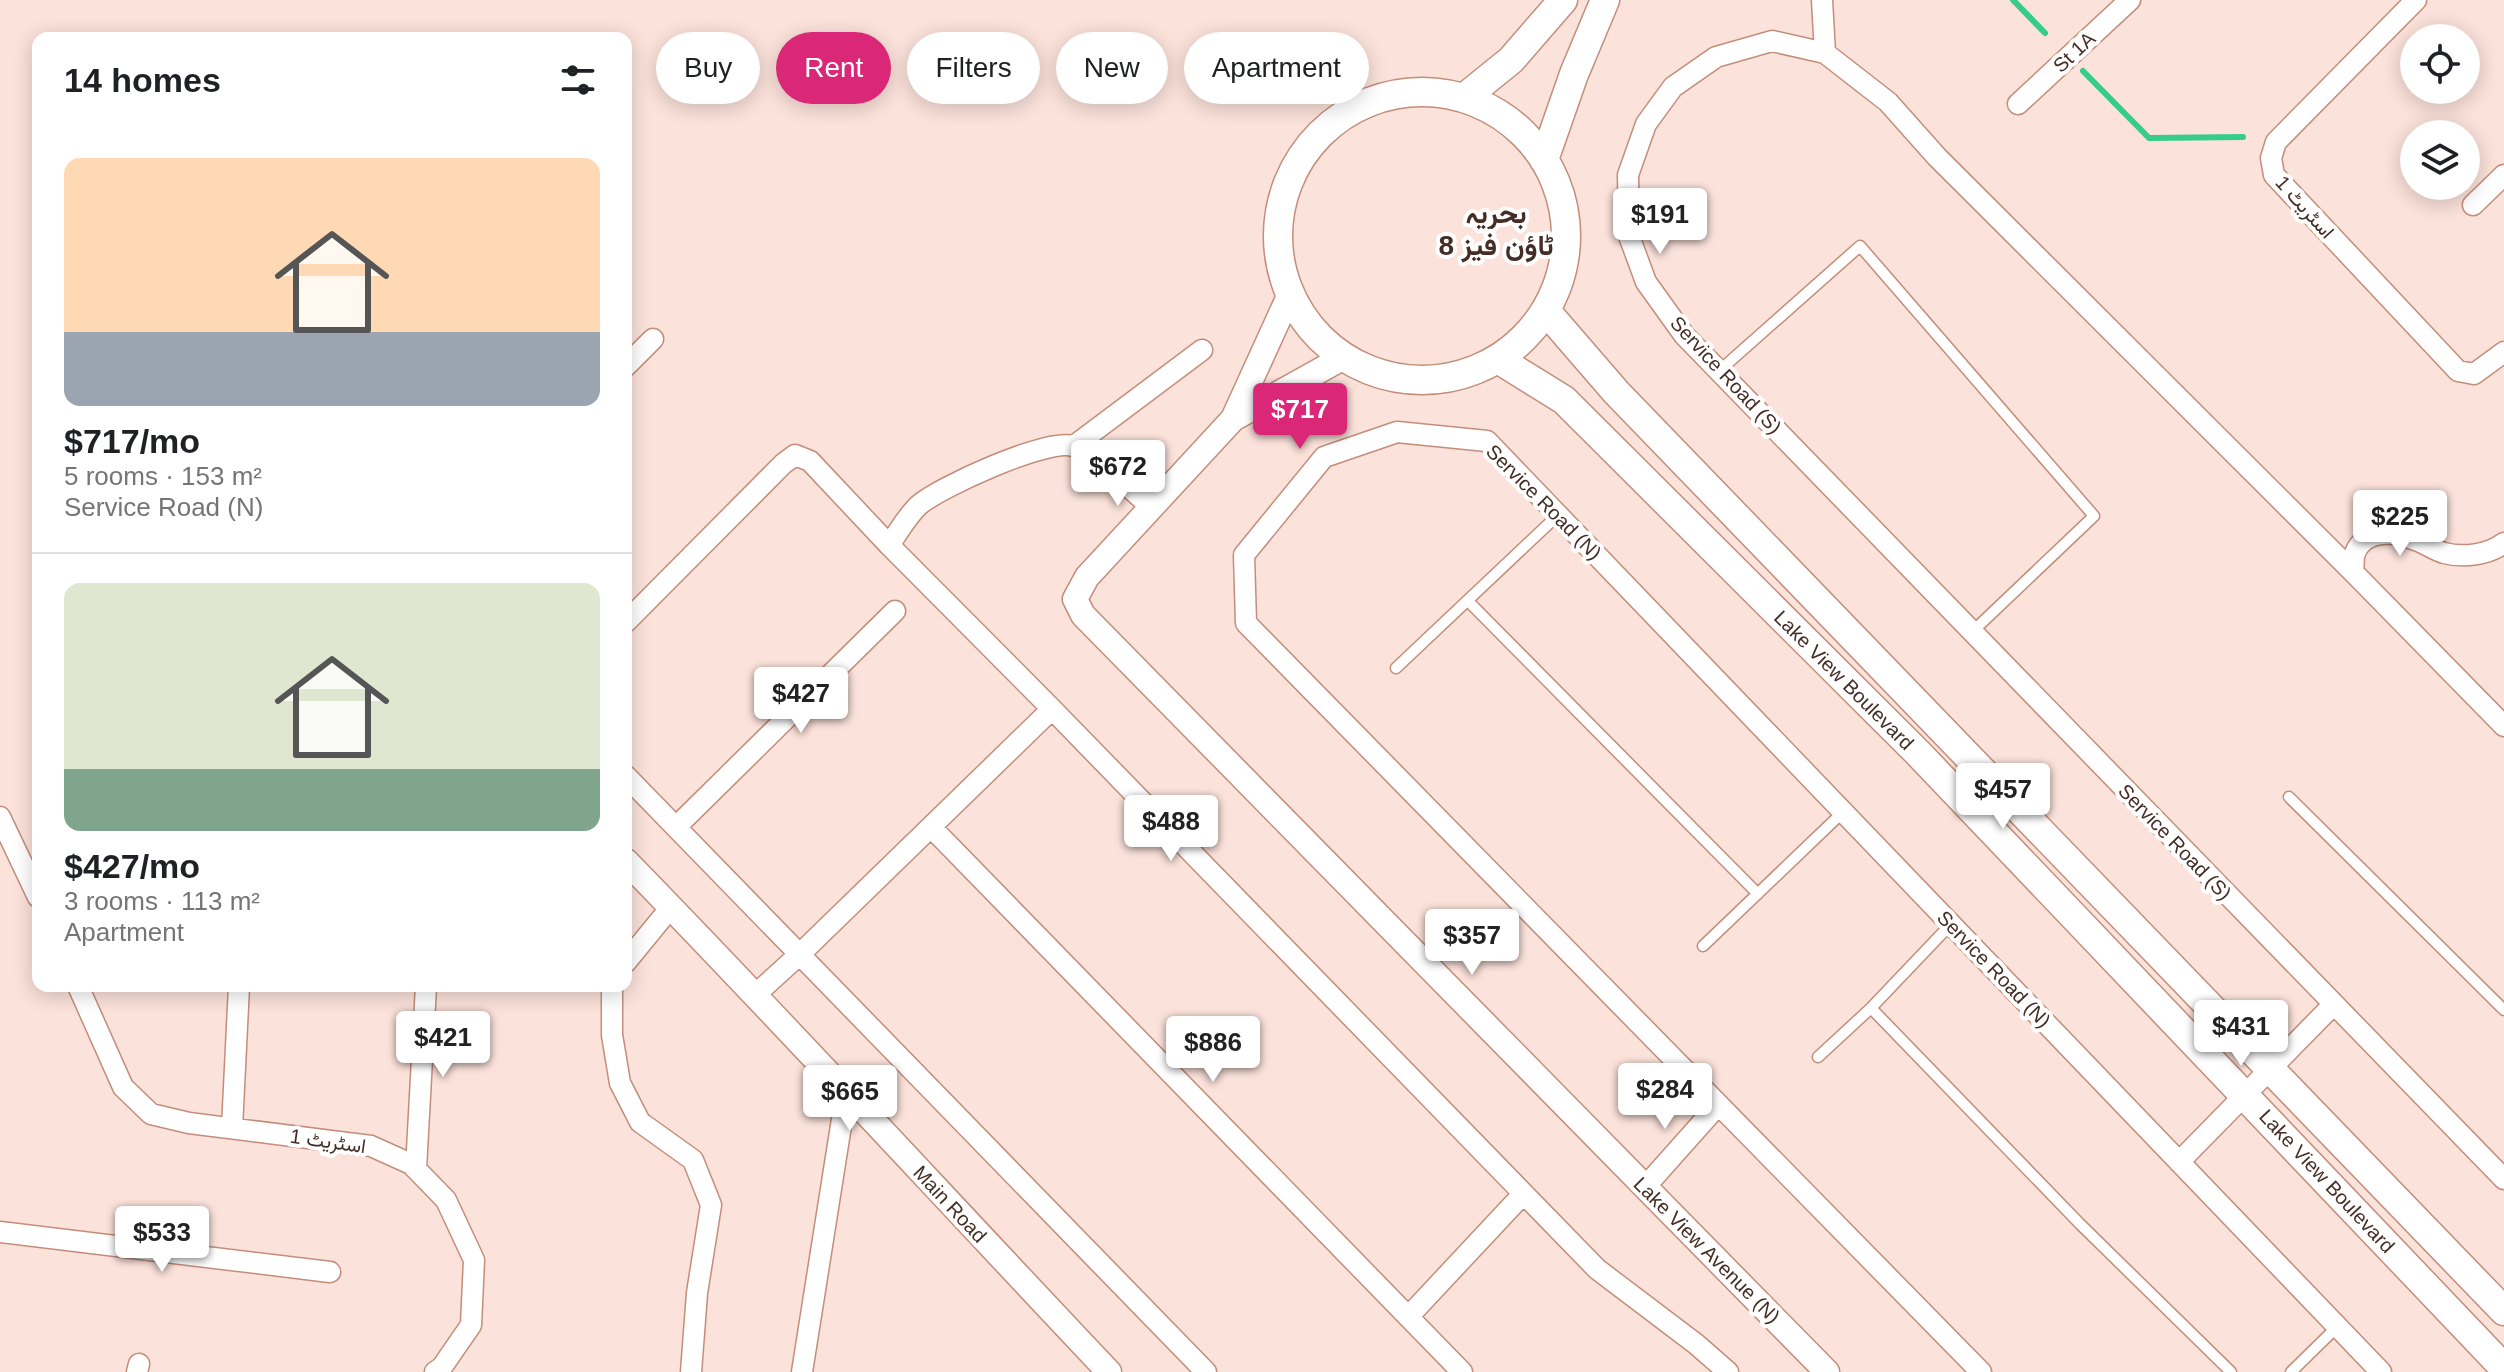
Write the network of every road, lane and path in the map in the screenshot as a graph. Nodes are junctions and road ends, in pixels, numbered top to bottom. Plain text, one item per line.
1 (1563, 0) edge
2 (1605, 0) edge
3 (1822, 0) edge
4 (2130, 0) edge
5 (2416, 0) edge
6 (1825, 53) junction
7 (1464, 98) junction
8 (2018, 104) dead end
9 (1544, 160) junction
10 (2504, 175) edge
11 (2473, 205) dead end
12 (1290, 294) junction
13 (1546, 311) junction
14 (653, 339) dead end
15 (1202, 350) dead end
16 (2504, 352) edge
17 (1344, 357) junction
18 (1498, 359) junction
19 (632, 360) edge
20 (1719, 371) junction
21 (1233, 419) junction
22 (1074, 446) junction
23 (1151, 507) junction
24 (1558, 515) junction
25 (2504, 543) edge
26 (889, 545) junction
27 (2353, 572) junction
28 (1468, 601) junction
29 (895, 611) dead end
30 (632, 616) edge
31 (1972, 632) junction
32 (1396, 668) dead end
33 (1052, 709) junction
34 (2504, 726) edge
35 (632, 782) edge
36 (2289, 797) dead end
37 (1843, 812) junction
38 (0, 817) edge
39 (676, 827) junction
40 (931, 827) junction
41 (632, 867) edge
42 (32, 884) edge
43 (1758, 894) junction
44 (671, 907) junction
45 (1951, 924) junction
46 (1703, 946) dead end
47 (800, 954) junction
48 (632, 955) edge
49 (81, 992) edge
50 (239, 992) edge
51 (426, 992) edge
52 (612, 992) edge
53 (756, 994) junction
54 (2333, 1005) junction
55 (1871, 1008) junction
56 (2504, 1010) edge
57 (1818, 1057) dead end
58 (2270, 1069) junction
59 (846, 1094) junction
60 (2245, 1095) junction
61 (1718, 1105) junction
62 (232, 1128) junction
63 (2179, 1162) junction
64 (416, 1169) junction
65 (2501, 1171) edge
66 (1645, 1187) junction
67 (1523, 1194) junction
68 (0, 1232) edge
69 (330, 1272) dead end
70 (2504, 1311) edge
71 (1409, 1316) junction
72 (2337, 1327) junction
73 (2504, 1368) edge
74 (435, 1372) edge
75 (691, 1372) edge
76 (802, 1372) edge
77 (1109, 1372) edge
78 (1206, 1372) edge
79 (1462, 1372) edge
80 (1728, 1372) edge
81 (1827, 1372) edge
82 (1981, 1372) edge
83 (2231, 1372) edge
84 (2291, 1372) edge
85 (2381, 1372) edge

1 - 7 main road
2 - 9 main road
3 - 6 street
4 - 8 street, St 1A
5 - 16 street, اسٹریٹ 1
6 - 20 street, Service Road (S)
6 - 27 street, Service Road (S)
7 - 9 main road
7 - 12 main road
9 - 13 main road
10 - 11 street
12 - 17 main road
12 - 21 street
13 - 18 main road
13 - 58 main road, Lake View Boulevard
14 - 19 street
15 - 22 street
17 - 18 main road
17 - 21 street
18 - 60 main road, Lake View Boulevard
20 - 31 street, Service Road (S)
20 - 31 lane
21 - 23 street
22 - 23 street
22 - 26 street
23 - 66 street, Lake View Avenue (N)
24 - 28 lane
24 - 37 street, Service Road (N)
24 - 61 street, Service Road (N)
25 - 27 street
26 - 30 street
26 - 33 street
27 - 34 street, Service Road (S)
28 - 32 lane
28 - 43 lane
29 - 39 street
31 - 54 street, Service Road (S)
33 - 40 street
33 - 67 street
35 - 39 street
36 - 56 lane
37 - 43 lane
37 - 45 street, Service Road (N)
38 - 42 street
39 - 47 street
40 - 47 street
40 - 71 street
41 - 44 street, Main Road
43 - 46 lane
44 - 48 street
44 - 53 street, Main Road
45 - 55 lane
45 - 63 street, Service Road (N)
47 - 53 street
47 - 78 street
49 - 62 street, اسٹریٹ 1
50 - 62 street
51 - 64 street
52 - 75 street
53 - 59 street, Main Road
54 - 58 street
54 - 65 street, Service Road (S)
55 - 57 lane
55 - 83 lane
58 - 60 street
58 - 70 main road, Lake View Boulevard
59 - 76 street
59 - 77 street, Main Road
60 - 63 street
60 - 73 main road, Lake View Boulevard
61 - 66 street
61 - 82 street, Service Road (N)
62 - 64 street, اسٹریٹ 1
63 - 72 street, Service Road (N)
64 - 74 street, اسٹریٹ 1
66 - 81 street, Lake View Avenue (N)
67 - 71 street
67 - 80 street
68 - 69 street
71 - 79 street
72 - 84 lane
72 - 85 street, Service Road (N)

